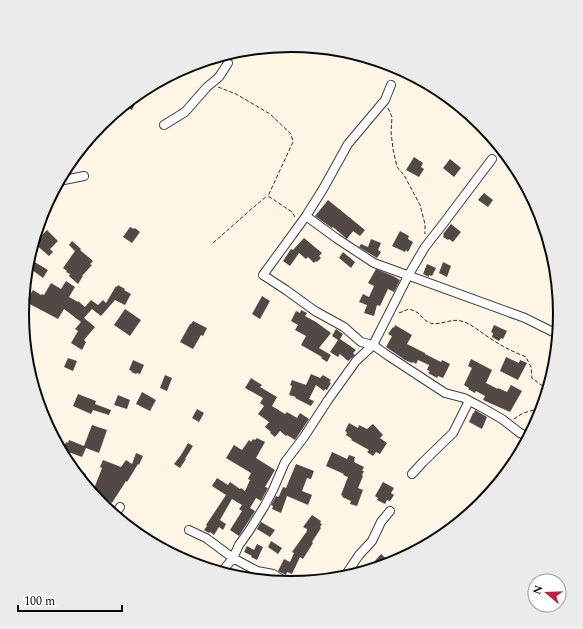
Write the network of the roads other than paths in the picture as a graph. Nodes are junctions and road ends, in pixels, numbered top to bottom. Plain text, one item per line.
1 (228, 63) dead end
2 (391, 85) dead end
3 (164, 125) dead end
4 (492, 159) dead end
5 (84, 176) dead end
6 (67, 179) edge
7 (306, 216) junction
8 (408, 276) junction
9 (553, 333) edge
10 (373, 345) junction
11 (470, 401) junction
12 (525, 435) edge
13 (412, 474) dead end
14 (120, 507) dead end
15 (117, 511) edge
16 (390, 512) dead end
17 (189, 530) dead end
18 (233, 558) junction
19 (225, 568) edge
20 (348, 571) edge
21 (276, 576) edge

1 - 3 street
2 - 7 street
4 - 8 street
5 - 6 street
7 - 8 street
7 - 10 street
8 - 9 street
8 - 10 street
10 - 11 street
10 - 18 street
11 - 12 street
11 - 13 street
14 - 15 street
16 - 20 street
17 - 18 street
18 - 19 street
18 - 21 street

